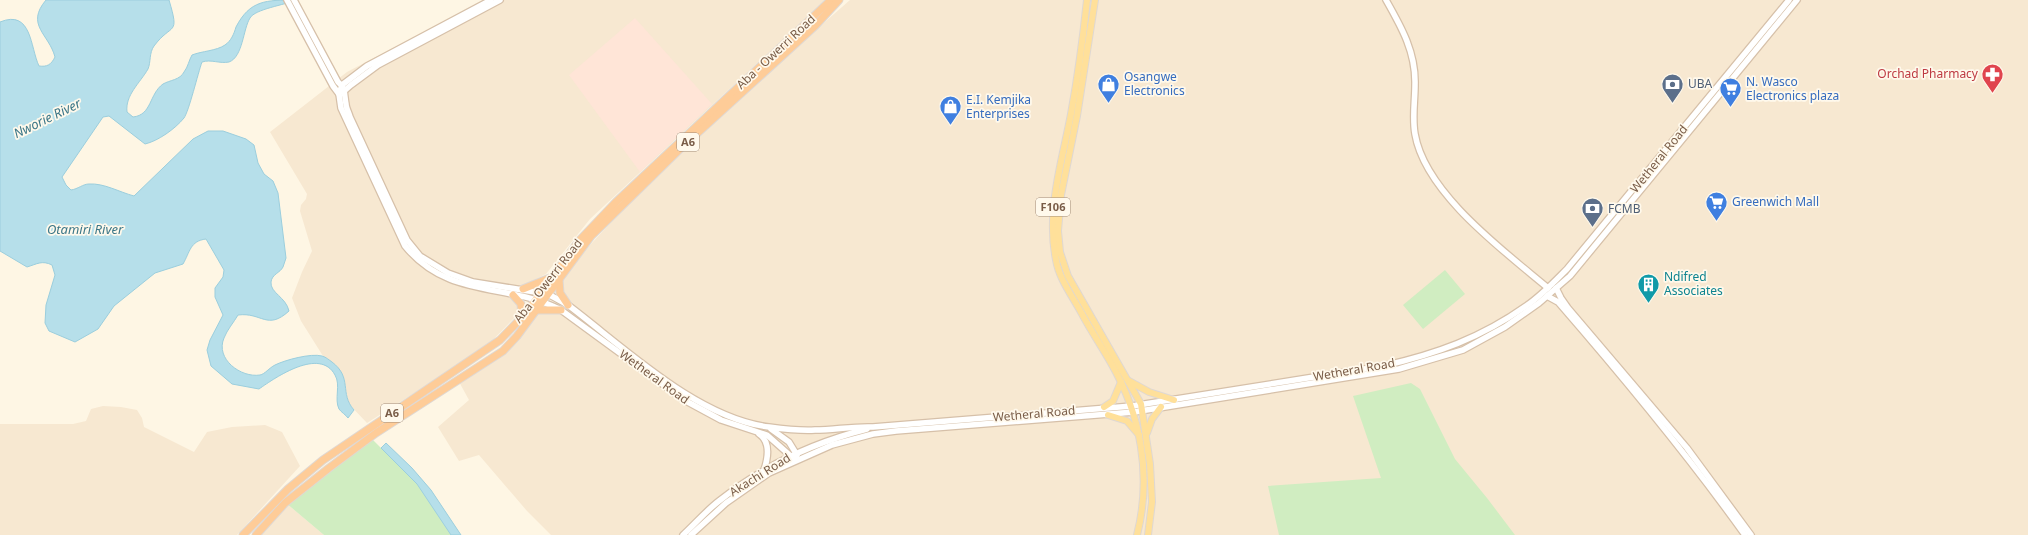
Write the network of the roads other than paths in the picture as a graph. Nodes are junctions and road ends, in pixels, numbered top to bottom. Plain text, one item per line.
1 (287, 0) edge
2 (294, 0) edge
3 (491, 0) edge
4 (500, 0) edge
5 (831, 0) edge
6 (839, 0) edge
7 (1087, 0) edge
8 (1095, 0) edge
9 (1386, 0) edge
10 (1789, 0) edge
11 (1796, 0) edge
12 (299, 15) junction
13 (342, 85) junction
14 (342, 93) junction
15 (555, 278) junction
16 (1548, 288) junction
17 (1556, 288) junction
18 (524, 289) junction
19 (513, 295) junction
20 (542, 296) junction
21 (1547, 296) junction
22 (568, 305) junction
23 (537, 310) junction
24 (561, 310) junction
25 (522, 318) junction
26 (1124, 381) junction
27 (1174, 400) junction
28 (1161, 407) junction
29 (1104, 408) junction
30 (1141, 408) junction
31 (1133, 409) junction
32 (1108, 415) junction
33 (723, 417) junction
34 (769, 427) junction
35 (873, 427) junction
36 (752, 430) junction
37 (1146, 435) junction
38 (1139, 436) junction
39 (790, 455) junction
40 (797, 456) junction
41 (764, 470) junction
42 (243, 535) edge
43 (256, 535) edge
44 (683, 535) edge
45 (691, 535) edge
46 (1137, 535) edge
47 (1148, 535) edge
48 (1745, 535) edge
49 (1751, 535) edge

1 - 12 main road
2 - 12 main road
3 - 13 main road
4 - 14 main road
5 - 15 highway, Aba - Owerri Road / A6
6 - 15 highway, Aba - Owerri Road / A6
7 - 26 main road, F106
8 - 26 main road, F106
9 - 16 main road
10 - 16 main road, Wetheral Road
11 - 17 main road, Wetheral Road
12 - 13 main road
12 - 14 main road
13 - 14 main road
14 - 18 main road
14 - 19 main road
15 - 18 highway
15 - 20 highway, Aba - Owerri Road / A6
15 - 22 highway
16 - 27 main road, Wetheral Road
17 - 21 main road, Wetheral Road
17 - 49 main road
18 - 20 main road
19 - 20 main road
19 - 25 highway
20 - 22 main road, Wetheral Road
20 - 23 highway, Aba - Owerri Road / A6
20 - 24 main road, Wetheral Road
20 - 25 highway, Aba - Owerri Road / A6
21 - 28 main road, Wetheral Road
21 - 48 main road
22 - 33 main road, Wetheral Road
23 - 24 highway
23 - 43 highway, Aba - Owerri Road / A6
24 - 33 main road, Wetheral Road
25 - 42 highway, Aba - Owerri Road / A6
26 - 27 main road
26 - 29 main road
26 - 30 main road, F106
26 - 31 main road, F106
27 - 30 main road, Wetheral Road
28 - 30 main road, Wetheral Road
28 - 37 main road
29 - 31 main road, Wetheral Road
29 - 35 main road, Wetheral Road
30 - 31 main road
30 - 37 main road, F106
31 - 32 main road, Wetheral Road
31 - 38 main road, F106
32 - 38 main road
32 - 40 main road, Wetheral Road
33 - 34 main road, Wetheral Road
33 - 36 main road, Wetheral Road
34 - 35 main road, Wetheral Road
34 - 40 main road, Wetheral Road
35 - 40 main road, Akachi Road
36 - 39 main road, Wetheral Road
36 - 41 main road
37 - 47 main road, F106
38 - 46 main road, F106
39 - 40 main road, Wetheral Road
39 - 41 main road, Akachi Road
40 - 45 main road, Akachi Road
41 - 44 main road, Akachi Road

